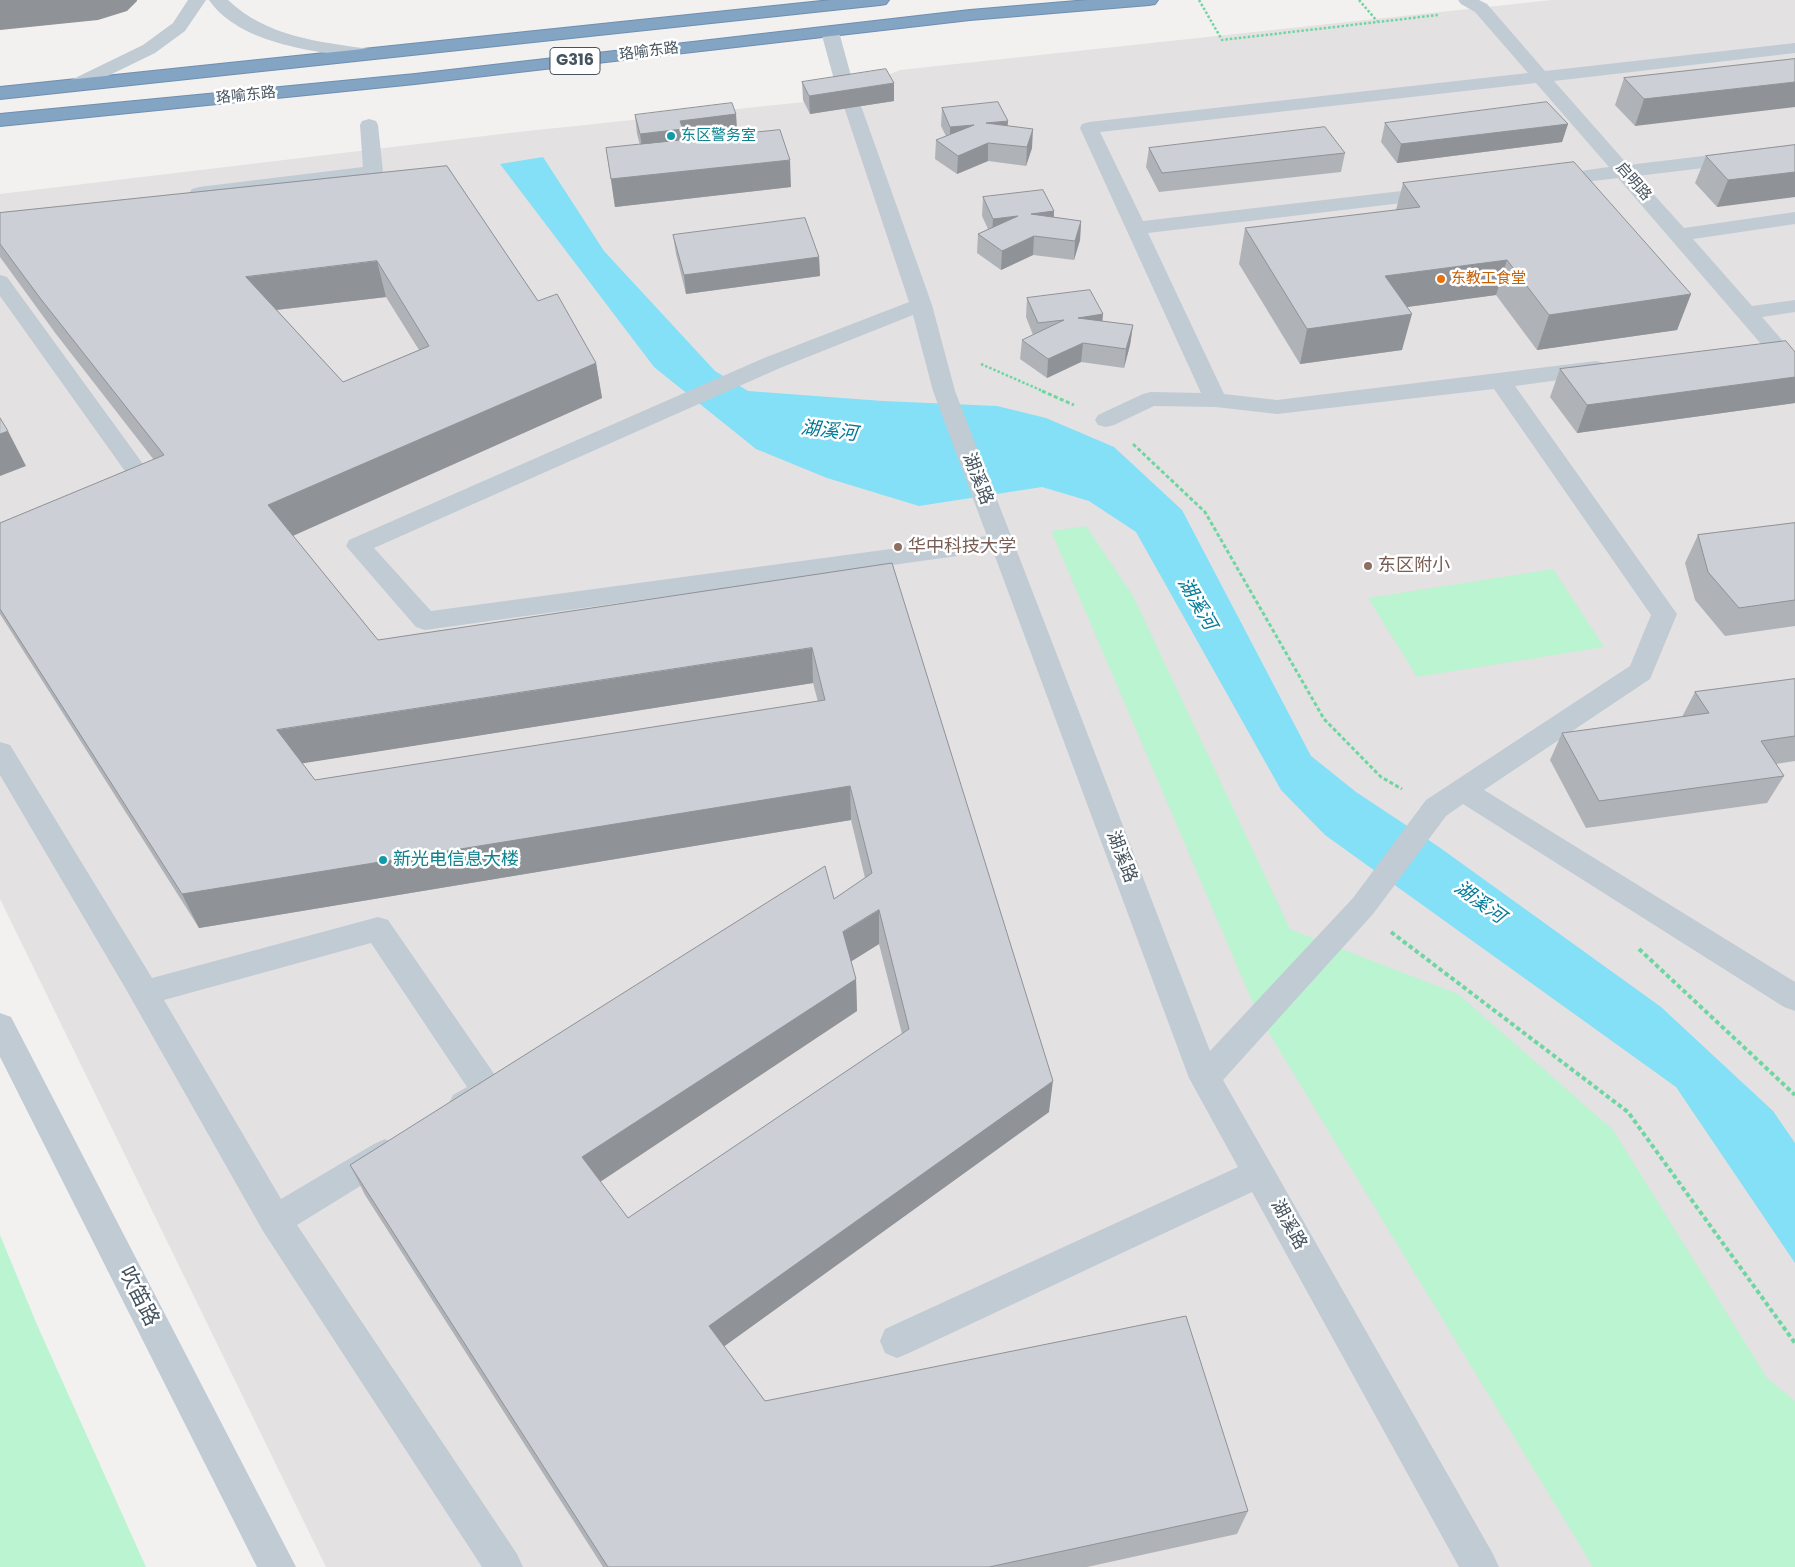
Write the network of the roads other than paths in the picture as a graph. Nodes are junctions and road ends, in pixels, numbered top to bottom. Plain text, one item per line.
1 (197, 0) edge
2 (218, 0) edge
3 (880, 0) edge
4 (1149, 0) edge
5 (1467, 0) edge
6 (838, 2) edge
7 (830, 32) junction
8 (1795, 48) edge
9 (370, 54) junction
10 (1541, 76) junction
11 (75, 85) junction
12 (0, 93) edge
13 (0, 120) edge
14 (369, 125) dead end
15 (1795, 150) edge
16 (1623, 171) junction
17 (1536, 182) edge
18 (1458, 191) edge
19 (176, 195) edge
20 (1795, 218) edge
21 (1136, 228) junction
22 (1679, 235) junction
23 (0, 281) edge
24 (922, 305) junction
25 (1795, 306) edge
26 (1747, 313) junction
27 (1774, 344) junction
28 (1744, 348) edge
29 (1617, 365) edge
30 (1795, 368) edge
31 (1500, 381) junction
32 (1216, 400) junction
33 (1106, 420) road end
34 (124, 503) edge
35 (1001, 542) junction
36 (0, 752) edge
37 (1463, 791) junction
38 (144, 993) junction
39 (1795, 998) edge
40 (0, 1026) edge
41 (1205, 1078) junction
42 (437, 1122) edge
43 (411, 1138) edge
44 (1258, 1173) junction
45 (275, 1220) junction
46 (897, 1341) dead end
47 (277, 1567) edge
48 (504, 1567) edge
49 (1480, 1567) edge

1 - 11 street
2 - 9 street
3 - 6 highway, 珞喻东路 / G316
4 - 7 highway, 珞喻东路 / G316
5 - 10 street, 启明路
6 - 9 highway, 珞喻东路 / G316
7 - 13 highway, 珞喻东路 / G316
7 - 24 street, 湖溪路
8 - 10 street
9 - 11 highway, 珞喻东路 / G316
10 - 16 street, 启明路
10 - 21 street
11 - 12 highway, 珞喻东路 / G316
14 - 19 street
15 - 16 street
16 - 17 street
16 - 22 street, 启明路
18 - 21 street
20 - 22 street
21 - 32 street
22 - 26 street, 启明路
23 - 34 street
24 - 35 street, 湖溪路
24 - 35 street
25 - 26 street
26 - 27 street, 启明路
27 - 28 street
27 - 30 street, 启明路
29 - 31 street
31 - 32 street
31 - 37 street
32 - 33 street
35 - 41 street, 湖溪路
36 - 38 street
37 - 39 street
37 - 41 street
38 - 42 street
38 - 45 street
40 - 47 street, 吹笛路
41 - 44 street, 湖溪路
43 - 45 street
44 - 46 street
44 - 49 street, 湖溪路
45 - 48 street

